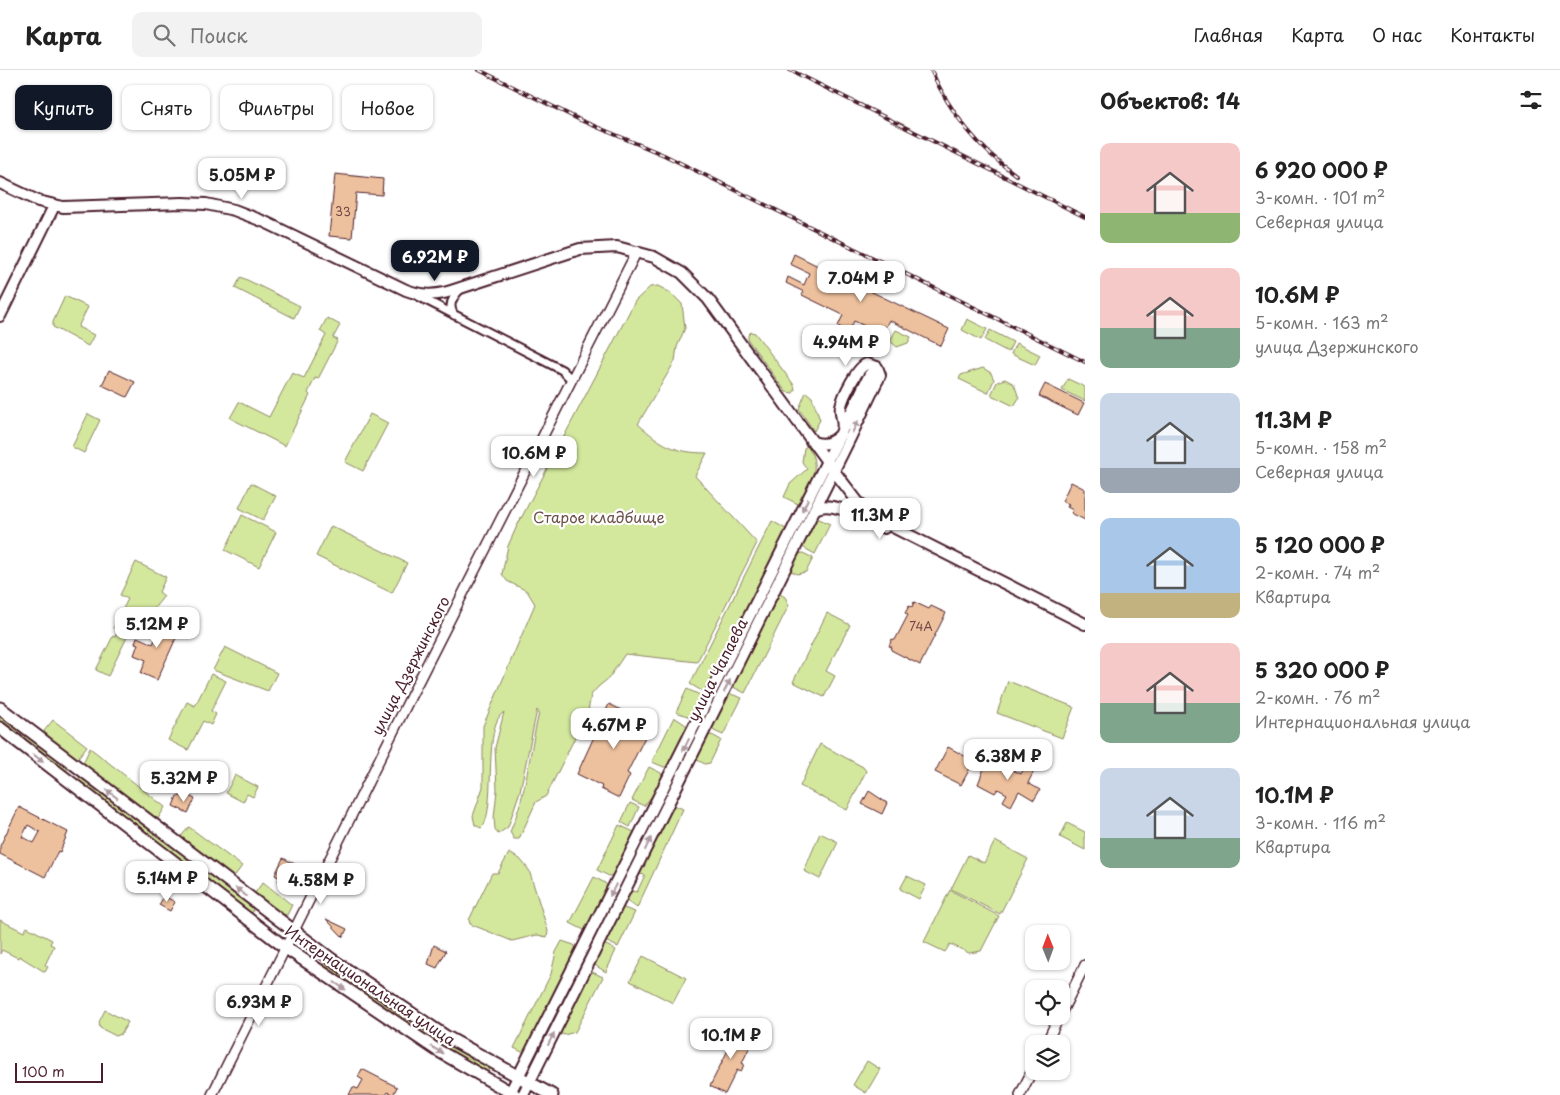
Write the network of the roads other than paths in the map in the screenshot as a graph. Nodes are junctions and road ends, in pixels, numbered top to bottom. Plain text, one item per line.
1 (0, 183) edge
2 (54, 206) junction
3 (637, 250) junction
4 (462, 288) junction
5 (406, 290) junction
6 (0, 316) edge
7 (455, 316) junction
8 (571, 379) junction
9 (878, 380) junction
10 (842, 431) junction
11 (811, 440) junction
12 (827, 462) junction
13 (834, 471) junction
14 (814, 510) junction
15 (944, 555) junction
16 (1085, 624) edge
17 (746, 635) junction
18 (0, 708) edge
19 (0, 728) edge
20 (256, 903) junction
21 (244, 917) junction
22 (294, 932) junction
23 (286, 948) junction
24 (331, 959) junction
25 (1085, 965) edge
26 (321, 973) junction
27 (1070, 994) edge
28 (524, 1080) junction
29 (1028, 1080) edge
30 (512, 1094) edge
31 (212, 1095) edge
32 (523, 1095) edge
33 (552, 1095) edge
34 (1020, 1095) edge

1 - 2 main road
2 - 5 main road
2 - 6 main road
3 - 4 main road
3 - 8 street, улица Дзержинского
3 - 11 main road
4 - 5 main road
4 - 7 street
5 - 7 street
7 - 8 street
8 - 22 street, улица Дзержинского
9 - 10 main road, улица Чапаева
9 - 10 main road, улица Чапаева
13 -> 9 main road, улица Чапаева
10 - 11 main road
10 - 12 main road, улица Чапаева
11 - 12 main road
12 - 13 main road
12 -> 17 main road, улица Чапаева
13 - 14 main road, улица Чапаева
13 - 15 main road
14 - 15 main road
14 - 17 main road, улица Чапаева
15 - 16 main road
17 - 28 main road, улица Чапаева
20 -> 18 main road, Интернациональная улица
19 -> 21 main road, Интернациональная улица
20 - 21 main road
20 - 22 main road, Интернациональная улица
21 - 23 main road, Интернациональная улица
22 - 23 street, улица Дзержинского
22 - 24 main road, Интернациональная улица
23 - 26 main road, Интернациональная улица
23 - 31 street, улица Дзержинского
24 - 26 main road
24 - 28 main road, Интернациональная улица
25 - 27 street
26 -> 30 main road, Интернациональная улица
28 - 30 main road, улица Чапаева
28 - 32 main road, улица Чапаева
28 - 33 main road, Интернациональная улица
29 - 34 street

